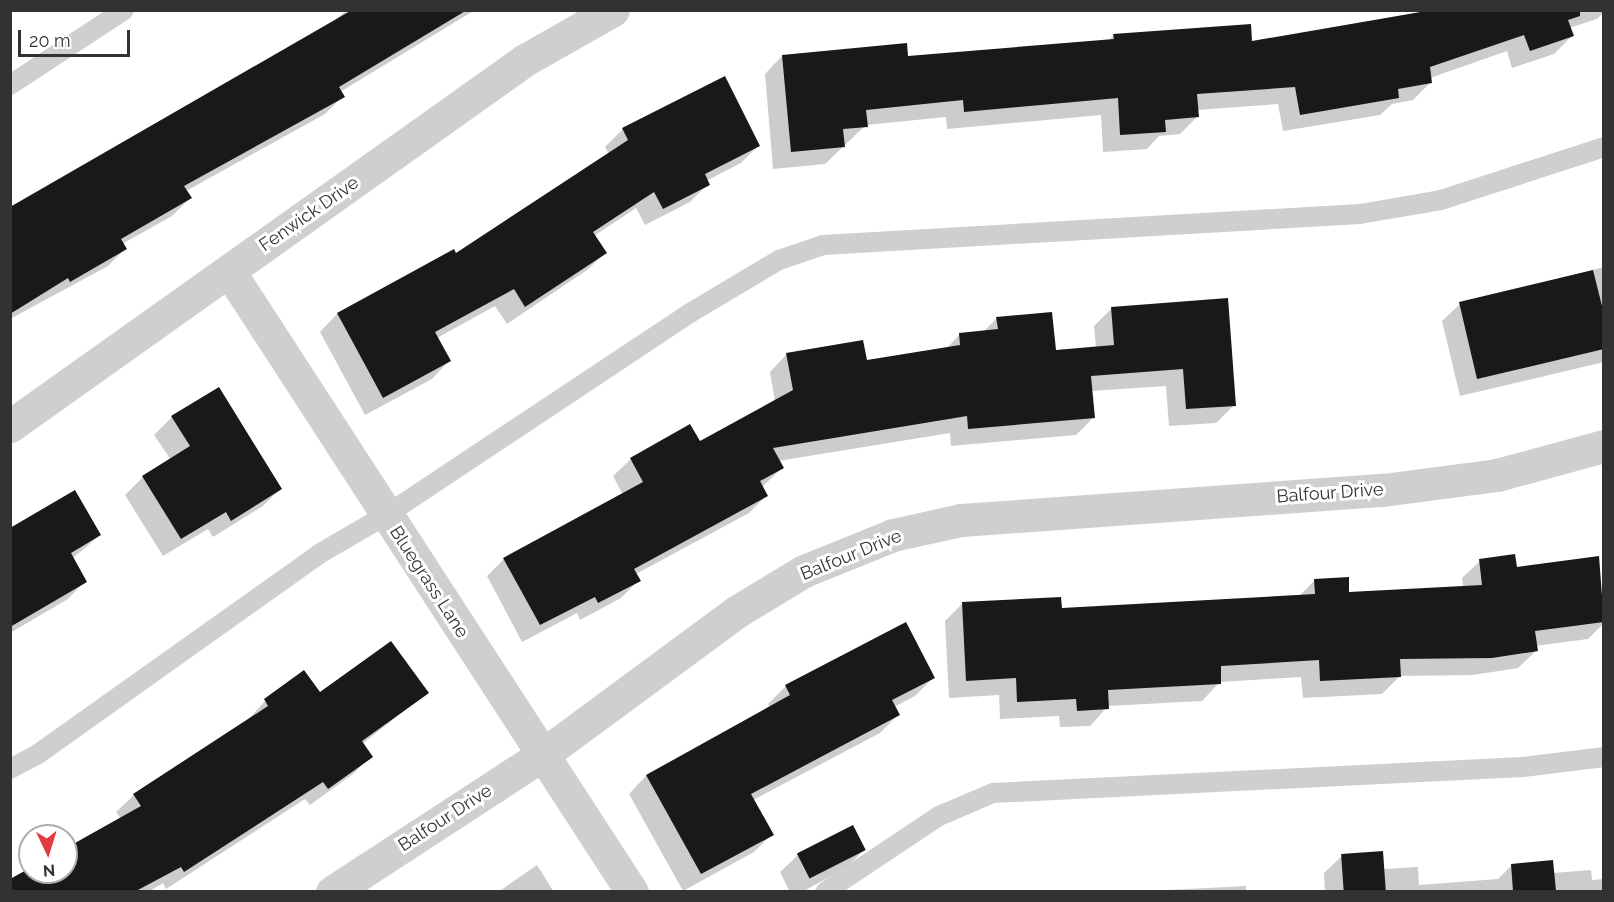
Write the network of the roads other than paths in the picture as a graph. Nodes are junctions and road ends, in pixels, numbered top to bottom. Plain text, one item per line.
1 (124, 10) edge
2 (613, 10) edge
3 (10, 85) edge
4 (1604, 147) edge
5 (229, 271) junction
6 (10, 426) edge
7 (1604, 446) edge
8 (386, 515) junction
9 (541, 756) junction
10 (1604, 757) edge
11 (10, 769) edge
12 (332, 891) edge
13 (632, 891) edge
14 (825, 891) edge

1 - 3 lane
2 - 5 street, Fenwick Drive
4 - 8 lane
5 - 6 street, Fenwick Drive
5 - 8 street, Bluegrass Lane
7 - 9 street, Balfour Drive
8 - 9 street, Bluegrass Lane
8 - 11 lane
9 - 12 street, Balfour Drive
9 - 13 street, Bluegrass Lane
10 - 14 lane

